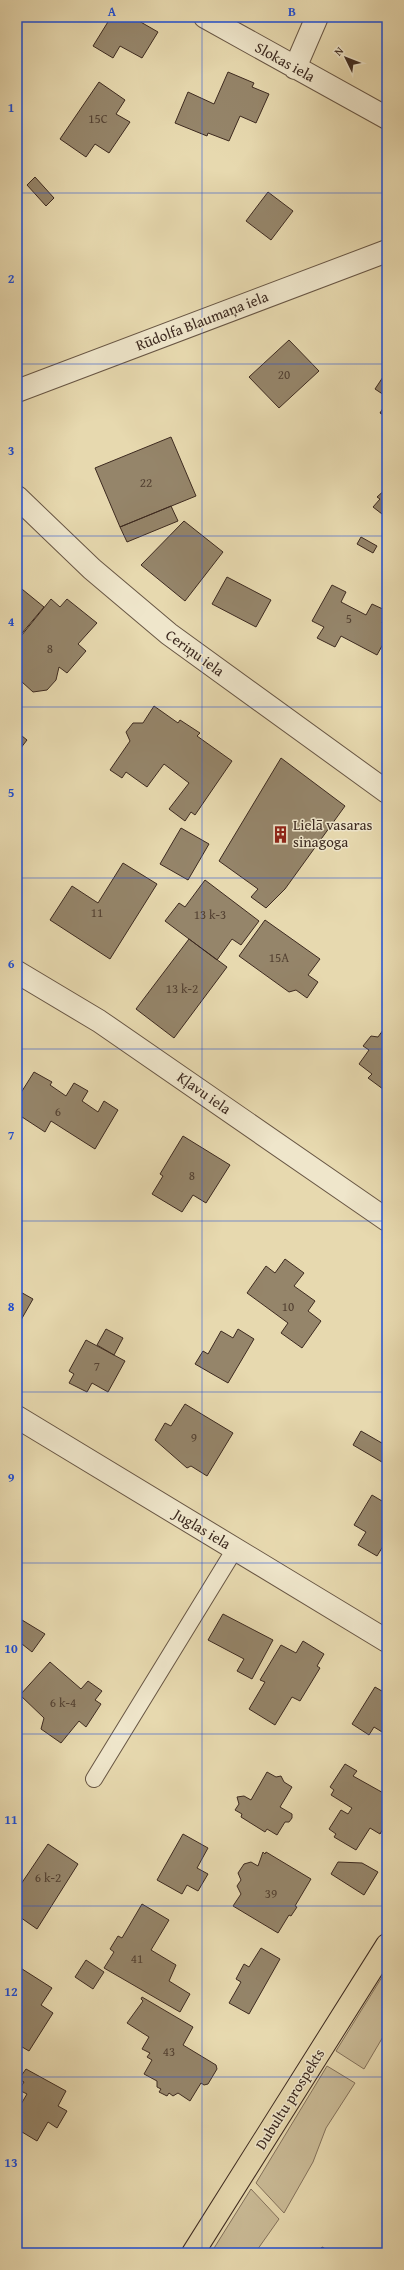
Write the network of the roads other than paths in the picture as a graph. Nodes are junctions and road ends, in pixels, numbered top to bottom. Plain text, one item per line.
1 (205, 17) edge
2 (317, 17) edge
3 (295, 68) junction
4 (387, 118) edge
5 (387, 252) edge
6 (17, 391) edge
7 (17, 497) edge
8 (387, 792) edge
9 (17, 972) edge
10 (387, 1220) edge
11 (17, 1417) edge
12 (235, 1549) junction
13 (387, 1641) edge
14 (94, 1779) dead end
15 (387, 1945) edge
16 (193, 2253) edge

1 - 3 street, Slokas iela
2 - 3 street
3 - 4 street, Slokas iela
5 - 6 street, Rūdolfa Blaumaņa iela
7 - 8 street, Ceriņu iela
9 - 10 street, Kļavu iela
11 - 12 street, Juglas iela
12 - 13 street, Juglas iela
12 - 14 lane
15 - 16 main road, Dubultu prospekts

